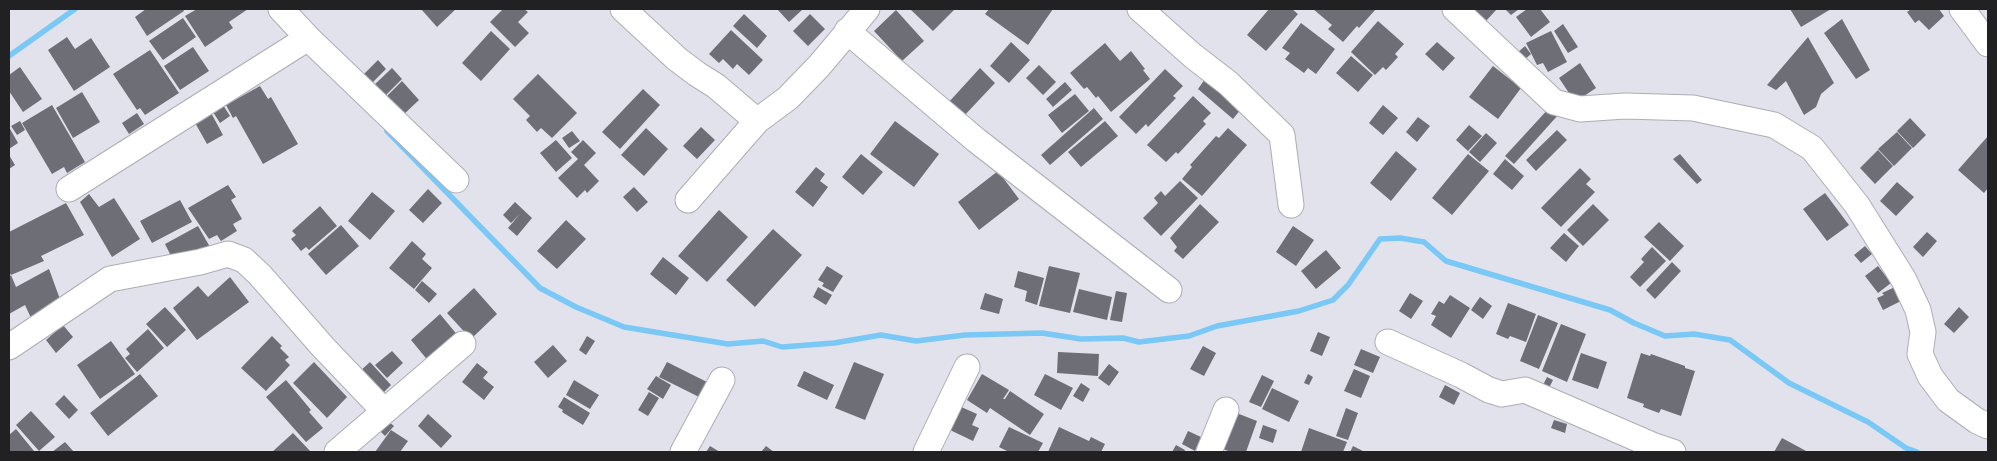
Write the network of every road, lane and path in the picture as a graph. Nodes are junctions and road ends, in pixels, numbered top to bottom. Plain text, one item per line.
1 (282, 9) edge
2 (623, 9) edge
3 (867, 9) edge
4 (1140, 9) edge
5 (1455, 9) edge
6 (1962, 9) edge
7 (847, 31) junction
8 (308, 38) junction
9 (1988, 44) edge
10 (757, 121) junction
11 (456, 180) dead end
12 (69, 189) dead end
13 (688, 200) dead end
14 (1291, 205) dead end
15 (1169, 290) dead end
16 (1388, 342) dead end
17 (463, 344) dead end
18 (9, 347) edge
19 (966, 367) dead end
20 (722, 380) dead end
21 (1226, 410) dead end
22 (384, 411) junction
23 (1988, 426) edge
24 (337, 452) edge
25 (683, 452) edge
26 (926, 452) edge
27 (1208, 452) edge
28 (1673, 452) edge

1 - 8 street
2 - 10 street
3 - 7 street
4 - 14 street
5 - 23 street
6 - 9 street
7 - 10 street
7 - 15 street
8 - 11 street
8 - 12 street
10 - 13 street
16 - 28 street
17 - 22 street
18 - 22 street
19 - 26 street
20 - 25 street
21 - 27 street
22 - 24 street

